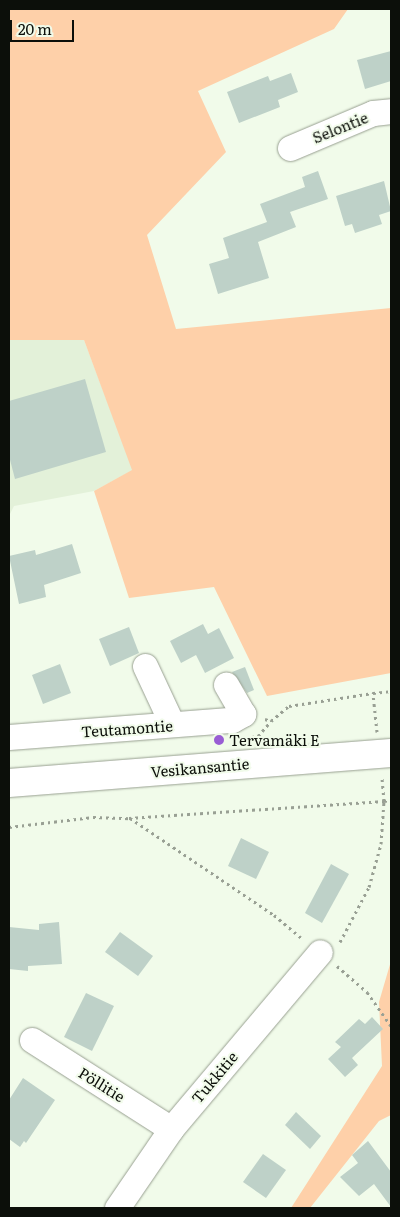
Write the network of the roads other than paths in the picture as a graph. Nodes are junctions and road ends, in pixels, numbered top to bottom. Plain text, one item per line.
1 (391, 111) edge
2 (290, 148) dead end
3 (145, 666) dead end
4 (226, 685) dead end
5 (172, 724) junction
6 (9, 737) edge
7 (383, 753) edge
8 (9, 783) edge
9 (320, 952) road end
10 (32, 1040) dead end
11 (171, 1128) junction
12 (117, 1208) edge

1 - 2 street, Selontie
3 - 5 street
4 - 5 street, Teutamontie
5 - 6 street, Teutamontie
7 - 8 highway, Vesikansantie
9 - 11 street, Tukkitie
10 - 11 street, Pöllitie
11 - 12 street, Tukkitie

